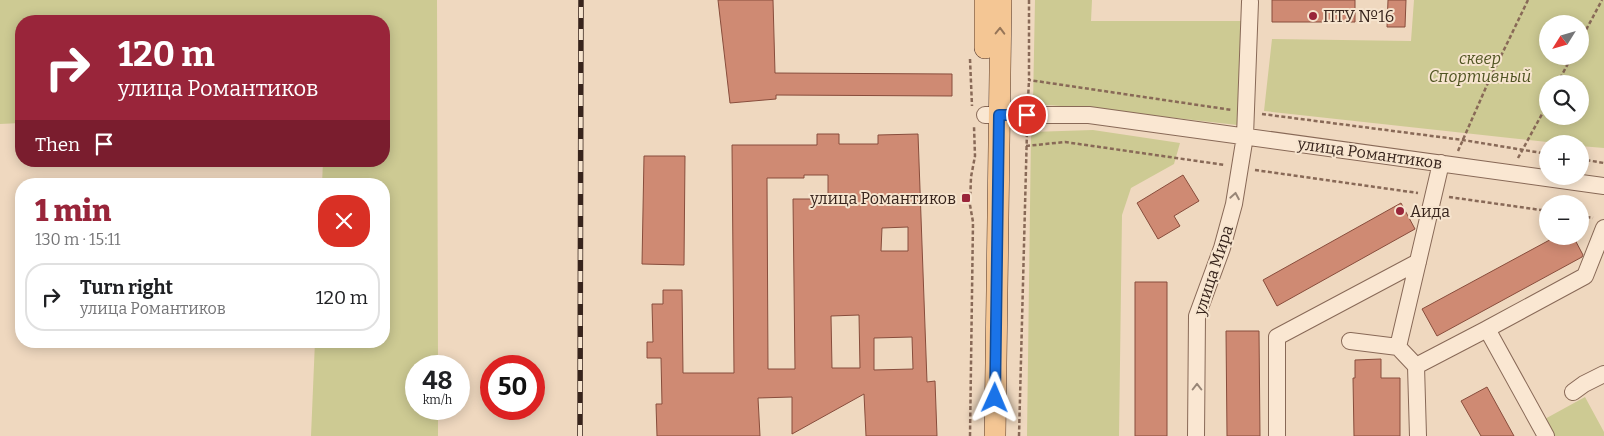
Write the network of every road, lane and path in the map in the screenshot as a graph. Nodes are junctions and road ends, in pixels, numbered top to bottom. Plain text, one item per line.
1 (985, 0) edge
2 (1001, 0) edge
3 (1528, 0) edge
4 (1602, 0) edge
5 (1250, 2) dead end
6 (1589, 24) edge
7 (970, 55) dead end
8 (983, 116) junction
9 (1539, 119) edge
10 (1245, 136) junction
11 (1589, 160) edge
12 (1604, 163) edge
13 (1447, 164) junction
14 (1240, 168) junction
15 (1510, 172) junction
16 (1604, 186) edge
17 (1434, 195) junction
18 (1539, 210) edge
19 (1604, 228) edge
20 (1418, 262) junction
21 (1488, 329) junction
22 (1350, 341) dead end
23 (1398, 347) junction
24 (1416, 366) junction
25 (1604, 374) edge
26 (1573, 392) dead end
27 (970, 436) edge
28 (981, 436) edge
29 (995, 436) edge
30 (1019, 436) edge
31 (1196, 436) edge
32 (1277, 436) edge
33 (1418, 436) edge
34 (1546, 436) edge

1 - 8 main road
8 -> 2 main road
3 - 13 path
4 - 6 path
5 - 10 street, улица Мира
7 - 8 path
8 - 10 street, улица Романтиков
8 - 27 path
8 - 28 main road
8 - 29 main road
9 - 15 path
10 - 13 street, улица Романтиков
10 - 14 street, улица Мира
11 - 12 path
13 - 15 street, улица Романтиков
13 - 17 street
14 - 17 path
14 - 30 path
31 -> 14 street, улица Мира
15 - 16 street, улица Романтиков
17 - 18 path
17 - 20 street
19 - 21 street
20 - 23 street
20 - 32 street
21 - 24 street
21 - 34 street
22 - 23 street
23 - 24 street
24 - 33 street
25 - 26 street

